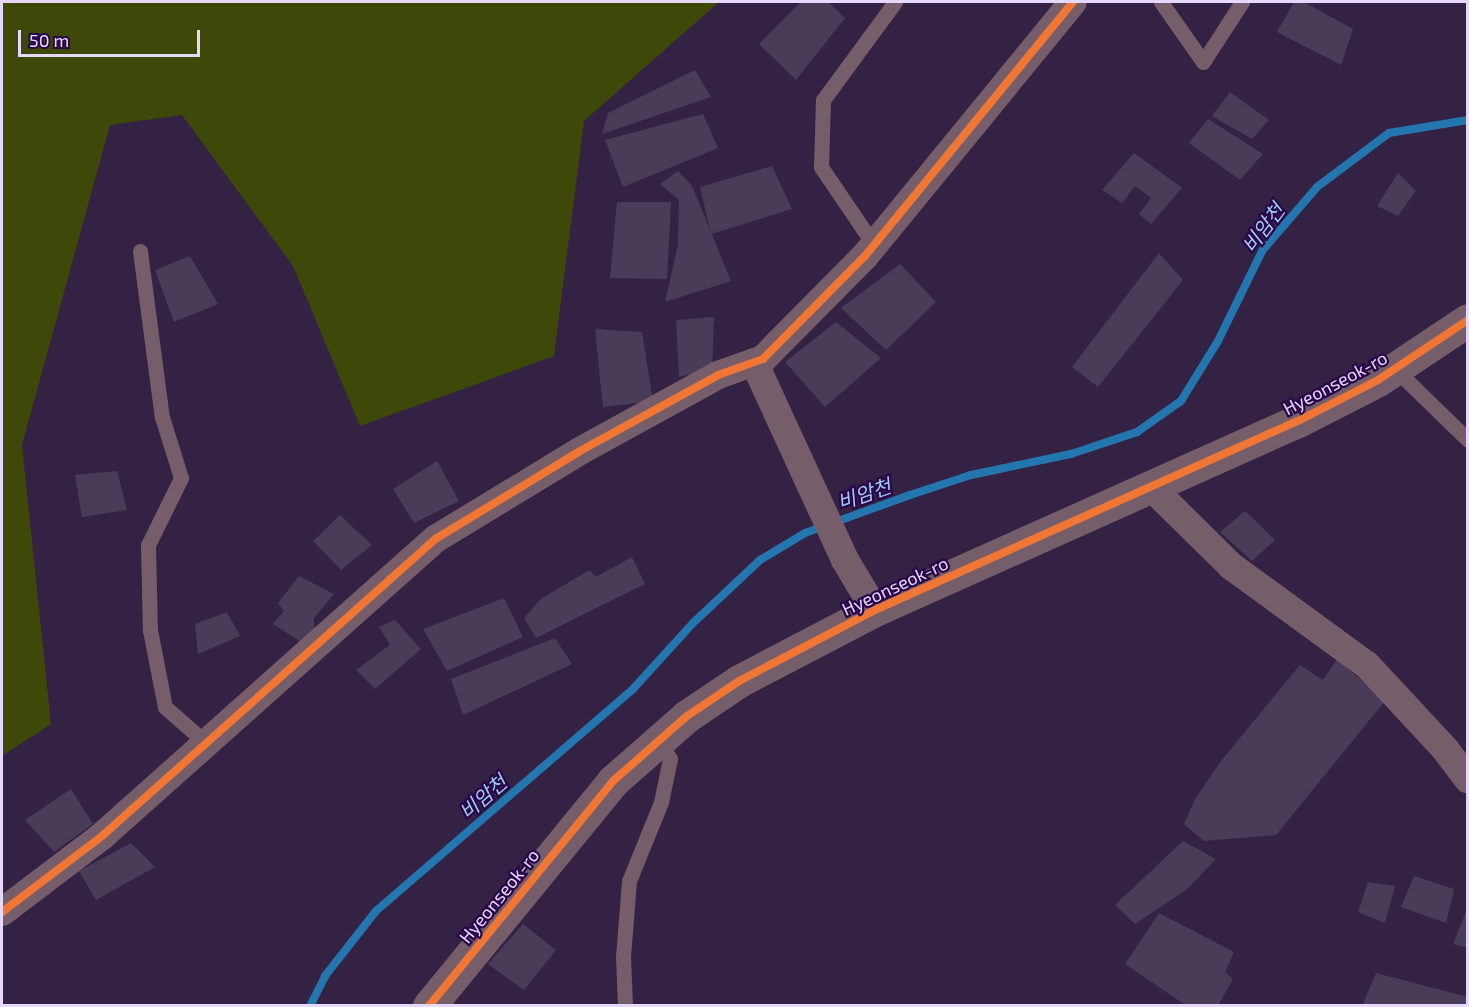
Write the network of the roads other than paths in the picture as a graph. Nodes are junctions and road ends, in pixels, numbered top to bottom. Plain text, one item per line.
1 (895, 2) edge
2 (1073, 2) edge
3 (1161, 2) edge
4 (1242, 2) edge
5 (874, 245) junction
6 (140, 251) dead end
7 (1467, 320) edge
8 (754, 362) junction
9 (1395, 369) junction
10 (1467, 440) edge
11 (1151, 486) junction
12 (875, 610) junction
13 (659, 739) junction
14 (206, 743) junction
15 (1467, 779) edge
16 (2, 912) edge
17 (429, 1005) edge
18 (625, 1005) edge

1 - 5 lane
2 - 5 street
3 - 4 lane
5 - 8 street
6 - 14 lane
7 - 9 street, Hyeonseok-ro
8 - 12 street
8 - 14 street
9 - 10 lane
9 - 11 street, Hyeonseok-ro
11 - 12 street, Hyeonseok-ro
11 - 15 street
12 - 13 street, Hyeonseok-ro
13 - 17 street, Hyeonseok-ro
13 - 18 lane
14 - 16 street

